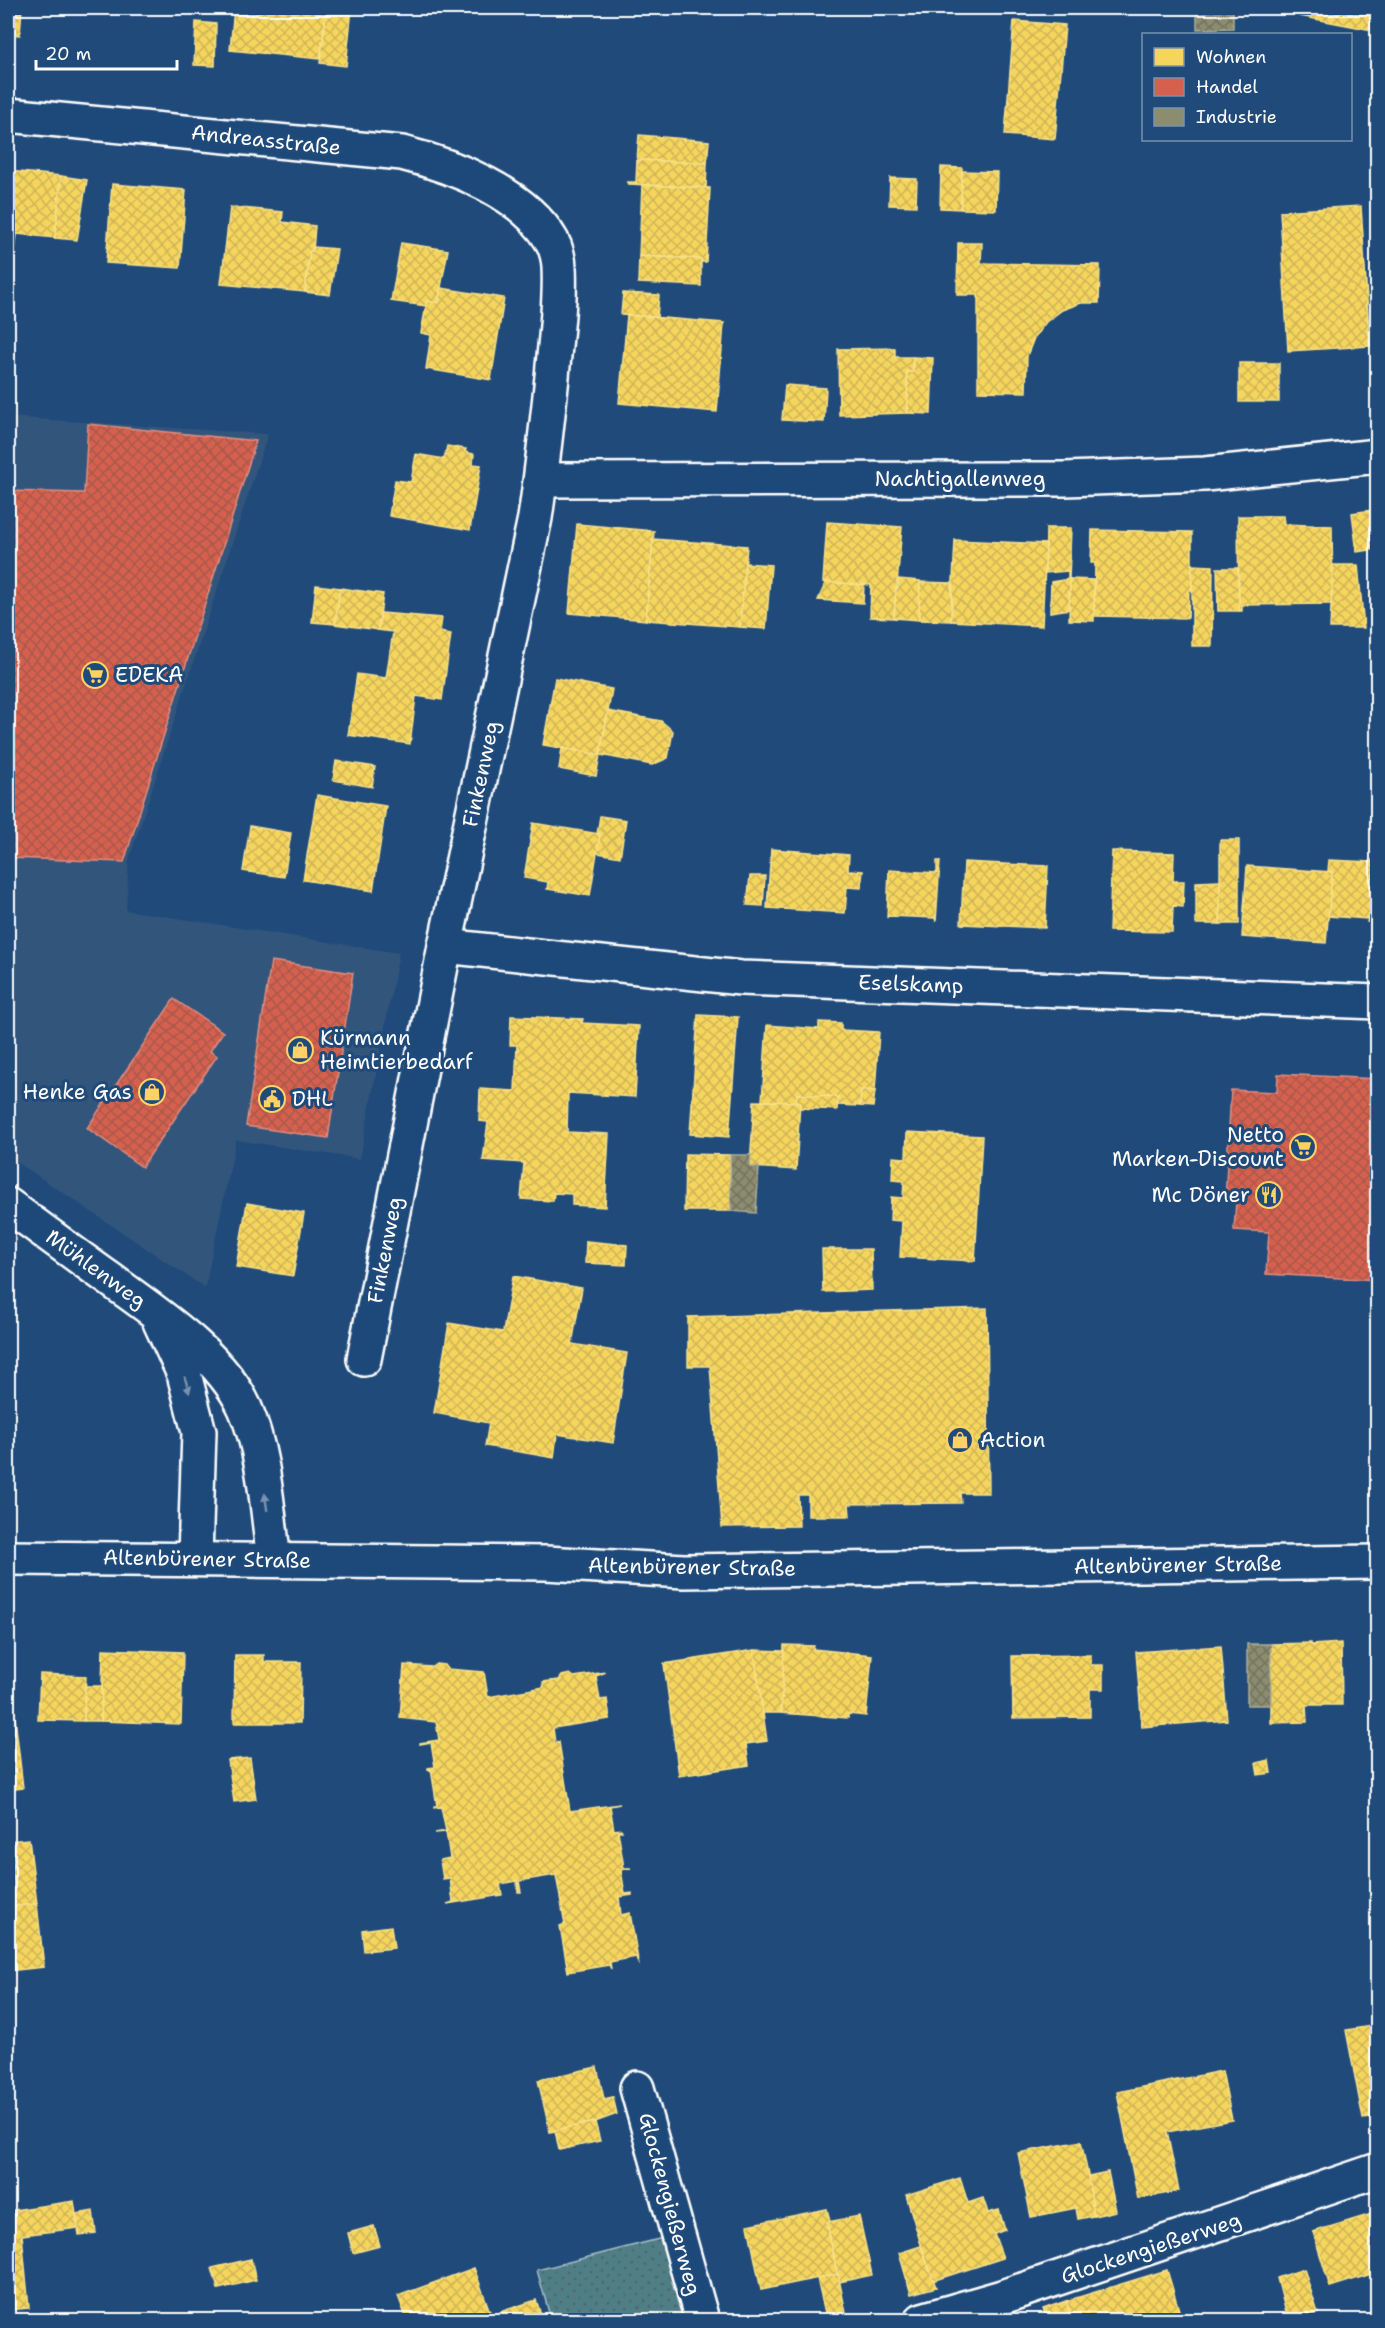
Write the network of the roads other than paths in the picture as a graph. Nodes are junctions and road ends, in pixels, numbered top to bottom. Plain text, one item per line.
1 (8, 115) edge
2 (514, 201) joint
3 (1377, 456) edge
4 (541, 480) junction
5 (445, 946) junction
6 (1377, 1002) edge
7 (8, 1205) edge
8 (155, 1312) junction
9 (364, 1359) dead end
10 (8, 1558) edge
11 (195, 1558) junction
12 (273, 1560) junction
13 (1377, 1562) edge
14 (637, 2088) dead end
15 (1377, 2170) edge
16 (702, 2320) edge
17 (922, 2320) edge

1 - 2 street, Andreasstraße
2 - 4 street, Finkenweg
3 - 4 street, Nachtigallenweg
4 - 5 street, Finkenweg
5 - 6 street, Eselskamp
5 - 9 street, Finkenweg
7 - 8 street, Mühlenweg
8 -> 11 street, Mühlenweg
12 -> 8 street, Mühlenweg
10 - 11 street, Altenbürener Straße
11 - 12 street, Altenbürener Straße
12 - 13 street, Altenbürener Straße
14 - 16 street, Glockengießerweg
15 - 17 street, Glockengießerweg

